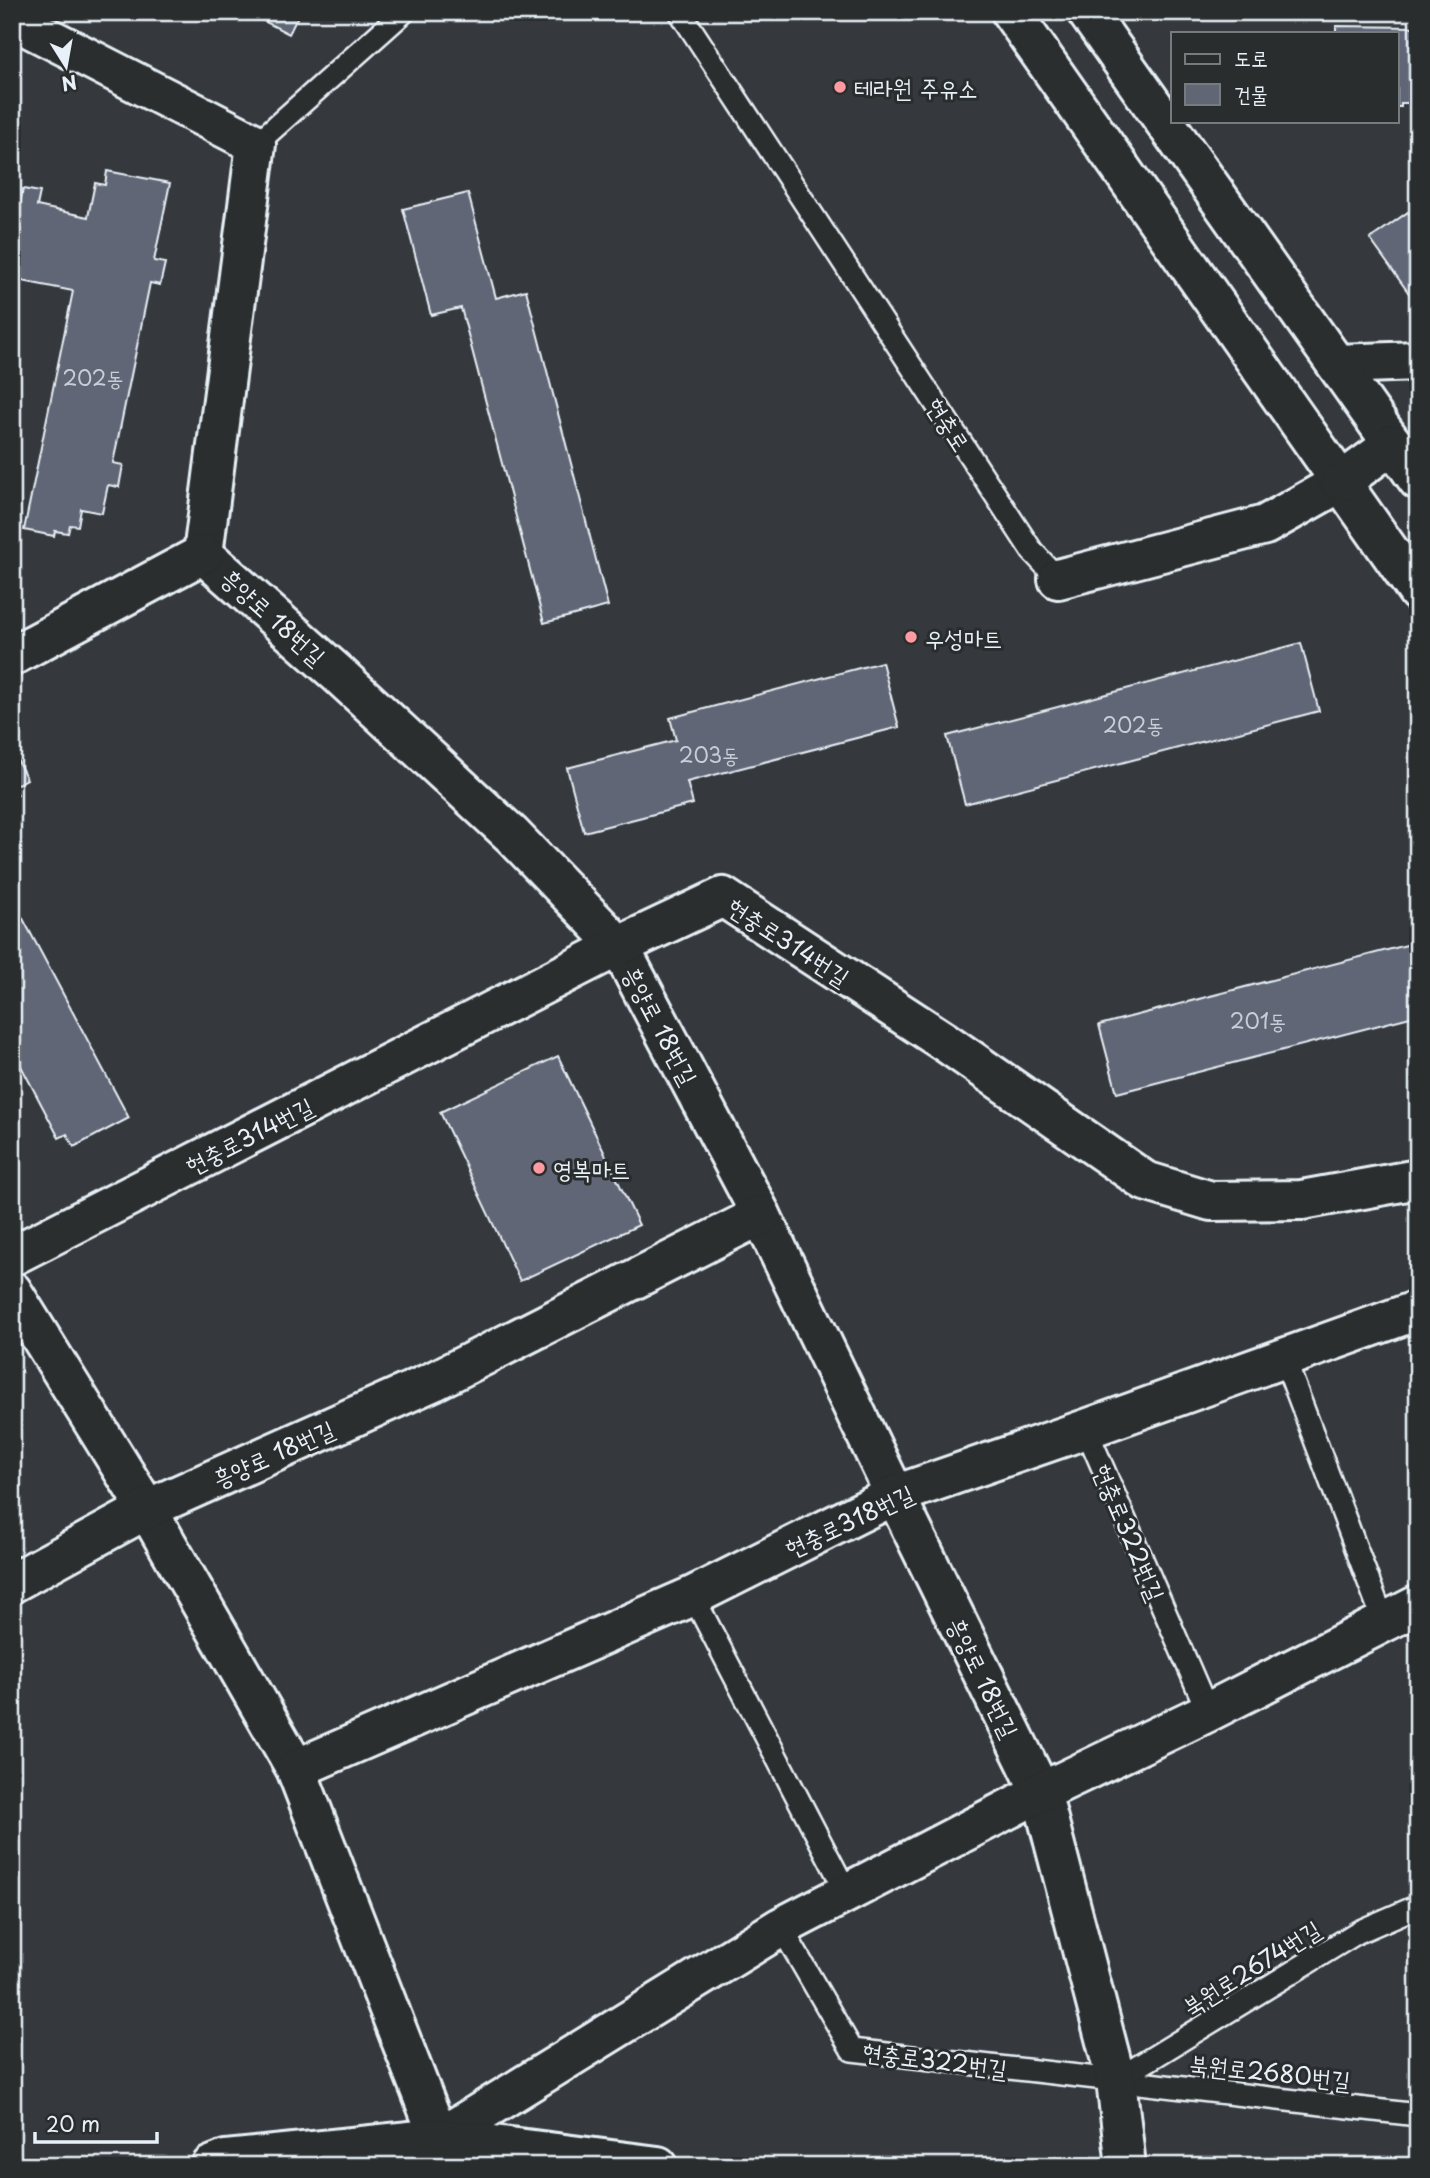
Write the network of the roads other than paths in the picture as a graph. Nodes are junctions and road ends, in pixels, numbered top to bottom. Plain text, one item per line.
1 (404, 12) edge
2 (680, 12) edge
3 (1011, 12) edge
4 (1087, 12) edge
5 (12, 19) edge
6 (256, 144) junction
7 (1418, 361) edge
8 (1337, 364) junction
9 (1394, 444) junction
10 (1418, 480) edge
11 (1340, 482) junction
12 (203, 554) junction
13 (1058, 579) joint
14 (1418, 592) edge
15 (12, 656) edge
16 (619, 946) junction
17 (1418, 1179) edge
18 (761, 1215) junction
19 (12, 1256) edge
20 (12, 1290) edge
21 (1418, 1310) edge
22 (1284, 1359) junction
23 (1086, 1429) junction
24 (895, 1495) junction
25 (147, 1509) junction
26 (12, 1583) edge
27 (693, 1596) junction
28 (1418, 1605) edge
29 (1384, 1622) junction
30 (1208, 1712) junction
31 (296, 1769) junction
32 (1041, 1792) junction
33 (847, 1893) junction
34 (1418, 1906) edge
35 (781, 1927) junction
36 (1116, 2080) junction
37 (1418, 2115) edge
38 (439, 2138) junction
39 (211, 2166) edge
40 (658, 2166) edge
41 (1126, 2166) edge

1 - 6 lane
2 - 13 lane, 현충로
3 - 11 street
4 - 8 street
5 - 6 street
6 - 12 street, 흥양로 18번길
7 - 8 street
8 - 9 street
9 - 10 street
9 - 11 street, 현충로
11 - 13 street, 현충로
11 - 14 street
12 - 15 street
12 - 16 street, 흥양로 18번길
16 - 17 street, 현충로314번길
16 - 18 street, 흥양로 18번길
16 - 19 street, 현충로314번길
18 - 24 street, 흥양로 18번길
18 - 25 street, 흥양로 18번길
20 - 25 street
21 - 22 street, 현충로318번길
22 - 23 street, 현충로318번길
22 - 29 lane
23 - 24 street, 현충로318번길
23 - 30 lane, 현충로322번길
24 - 27 street, 현충로318번길
24 - 32 street, 흥양로 18번길
25 - 26 street, 흥양로 18번길
25 - 31 street
27 - 31 street, 현충로318번길
27 - 33 lane
28 - 29 street
29 - 30 street
30 - 32 street
31 - 38 street
32 - 33 street
32 - 36 street, 흥양로 18번길
33 - 35 street
34 - 36 lane, 북원로2674번길
35 - 36 lane, 현충로322번길
35 - 38 street
36 - 37 lane, 북원로2680번길
36 - 41 street, 흥양로 18번길
38 - 39 street
38 - 40 street

